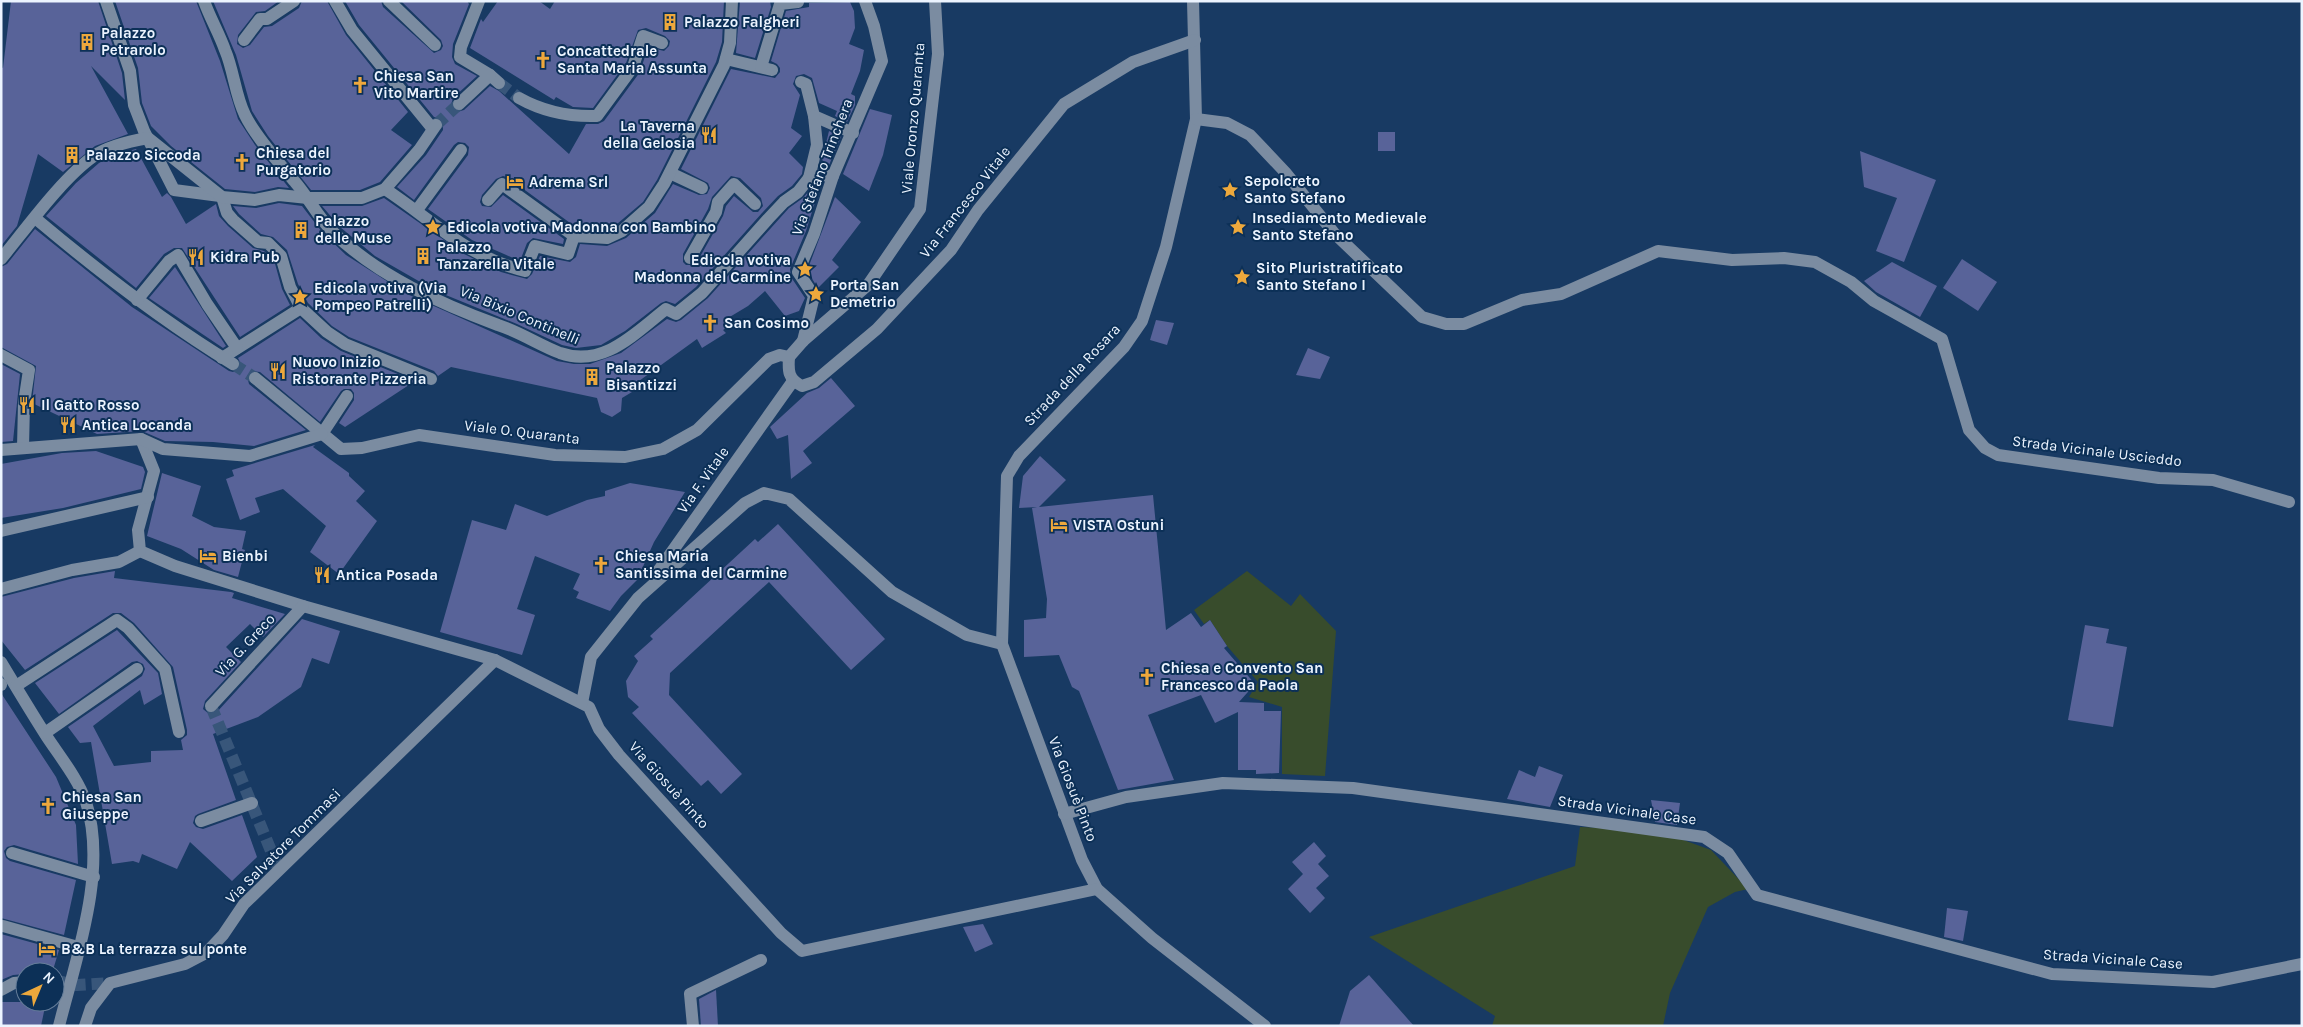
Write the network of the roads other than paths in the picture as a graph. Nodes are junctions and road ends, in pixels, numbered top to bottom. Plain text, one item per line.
1 (106, 1) edge
2 (204, 1) edge
3 (294, 1) edge
4 (335, 1) edge
5 (389, 1) edge
6 (479, 1) edge
7 (732, 1) edge
8 (865, 1) edge
9 (935, 1) edge
10 (1193, 1) edge
11 (798, 2) edge
12 (244, 40) dead end
13 (1195, 40) junction
14 (662, 43) dead end
15 (435, 45) dead end
16 (726, 59) junction
17 (801, 82) dead end
18 (519, 98) tunnel mouth
19 (459, 104) tunnel mouth
20 (814, 116) junction
21 (1196, 119) junction
22 (853, 133) junction
23 (148, 138) junction
24 (461, 150) dead end
25 (670, 173) junction
26 (833, 176) junction
27 (809, 178) junction
28 (702, 188) dead end
29 (386, 189) junction
30 (221, 196) junction
31 (308, 198) junction
32 (488, 200) dead end
33 (755, 204) dead end
34 (417, 210) junction
35 (35, 218) junction
36 (574, 236) junction
37 (690, 258) dead end
38 (1, 260) edge
39 (137, 300) junction
40 (301, 308) junction
41 (803, 341) junction
42 (237, 348) junction
43 (1, 355) edge
44 (789, 357) junction
45 (255, 378) tunnel mouth
46 (431, 379) dead end
47 (793, 381) junction
48 (347, 396) dead end
49 (322, 434) junction
50 (141, 439) junction
51 (23, 448) junction
52 (1, 450) edge
53 (148, 497) junction
54 (2289, 502) dead end
55 (1, 531) edge
56 (140, 551) junction
57 (1, 589) edge
58 (638, 598) junction
59 (303, 606) junction
60 (1002, 644) junction
61 (495, 660) junction
62 (1, 662) edge
63 (137, 668) dead end
64 (16, 686) junction
65 (582, 704) junction
66 (211, 706) dead end
67 (179, 732) dead end
68 (45, 733) junction
69 (252, 803) dead end
70 (1064, 814) junction
71 (201, 821) dead end
72 (12, 853) dead end
73 (94, 877) junction
74 (1097, 889) junction
75 (3, 926) dead end
76 (78, 946) junction
77 (761, 960) dead end
78 (2302, 964) edge
79 (15, 983) edge
80 (1, 990) edge
81 (59, 1026) edge
82 (85, 1026) edge
83 (693, 1026) edge
84 (1265, 1026) edge

1 - 23 street
2 - 31 street
3 - 12 street
4 - 29 street
5 - 15 street
6 - 19 street
7 - 16 street
8 - 22 street, Via Stefano Trinchera
9 - 41 street, Viale Oronzo Quaranta
10 - 13 street, Strada della Rosara
11 - 16 street
13 - 21 street, Strada della Rosara
13 - 47 street, Via Francesco Vitale
14 - 18 street
16 - 25 street
17 - 20 street
20 - 22 street
20 - 27 street
21 - 54 street, Strada Vicinale Uscieddo
21 - 60 street, Strada della Rosara
22 - 26 street, Via Stefano Trinchera
23 - 30 street
23 - 30 street
23 - 35 street
24 - 34 street
25 - 28 street
25 - 36 street
26 - 27 street
26 - 41 street, Via Stefano Trinchera
27 - 31 street, Via Bixio Continelli
29 - 31 street
29 - 34 street
30 - 31 street
30 - 40 street
32 - 36 street
33 - 37 street
34 - 36 street
35 - 38 street
35 - 39 street
39 - 42 street
39 - 42 street
40 - 42 street
40 - 46 street
41 - 44 street
43 - 51 street
44 - 47 street
44 - 49 street, Viale O. Quaranta
45 - 49 street, Viale O. Quaranta
47 - 58 street, Via F. Vitale
48 - 49 street
49 - 50 street
50 - 51 street
50 - 53 street
51 - 52 street
53 - 55 street
53 - 56 street
56 - 57 street
56 - 59 street, Via Giosuè Pinto
58 - 60 street
58 - 65 street
59 - 61 street, Via Giosuè Pinto
59 - 66 street, Via G. Greco
60 - 70 street, Via Giosuè Pinto
61 - 65 street, Via Giosuè Pinto
61 - 82 street, Via Salvatore Tommasi
62 - 64 street
63 - 68 street
64 - 67 street
64 - 68 street
65 - 74 street, Via Giosuè Pinto
68 - 73 street
69 - 71 street
70 - 74 street, Via Giosuè Pinto
70 - 78 street, Strada Vicinale Case
72 - 73 street
73 - 76 street
74 - 84 street
75 - 76 street
76 - 81 street
77 - 83 street
79 - 80 street

